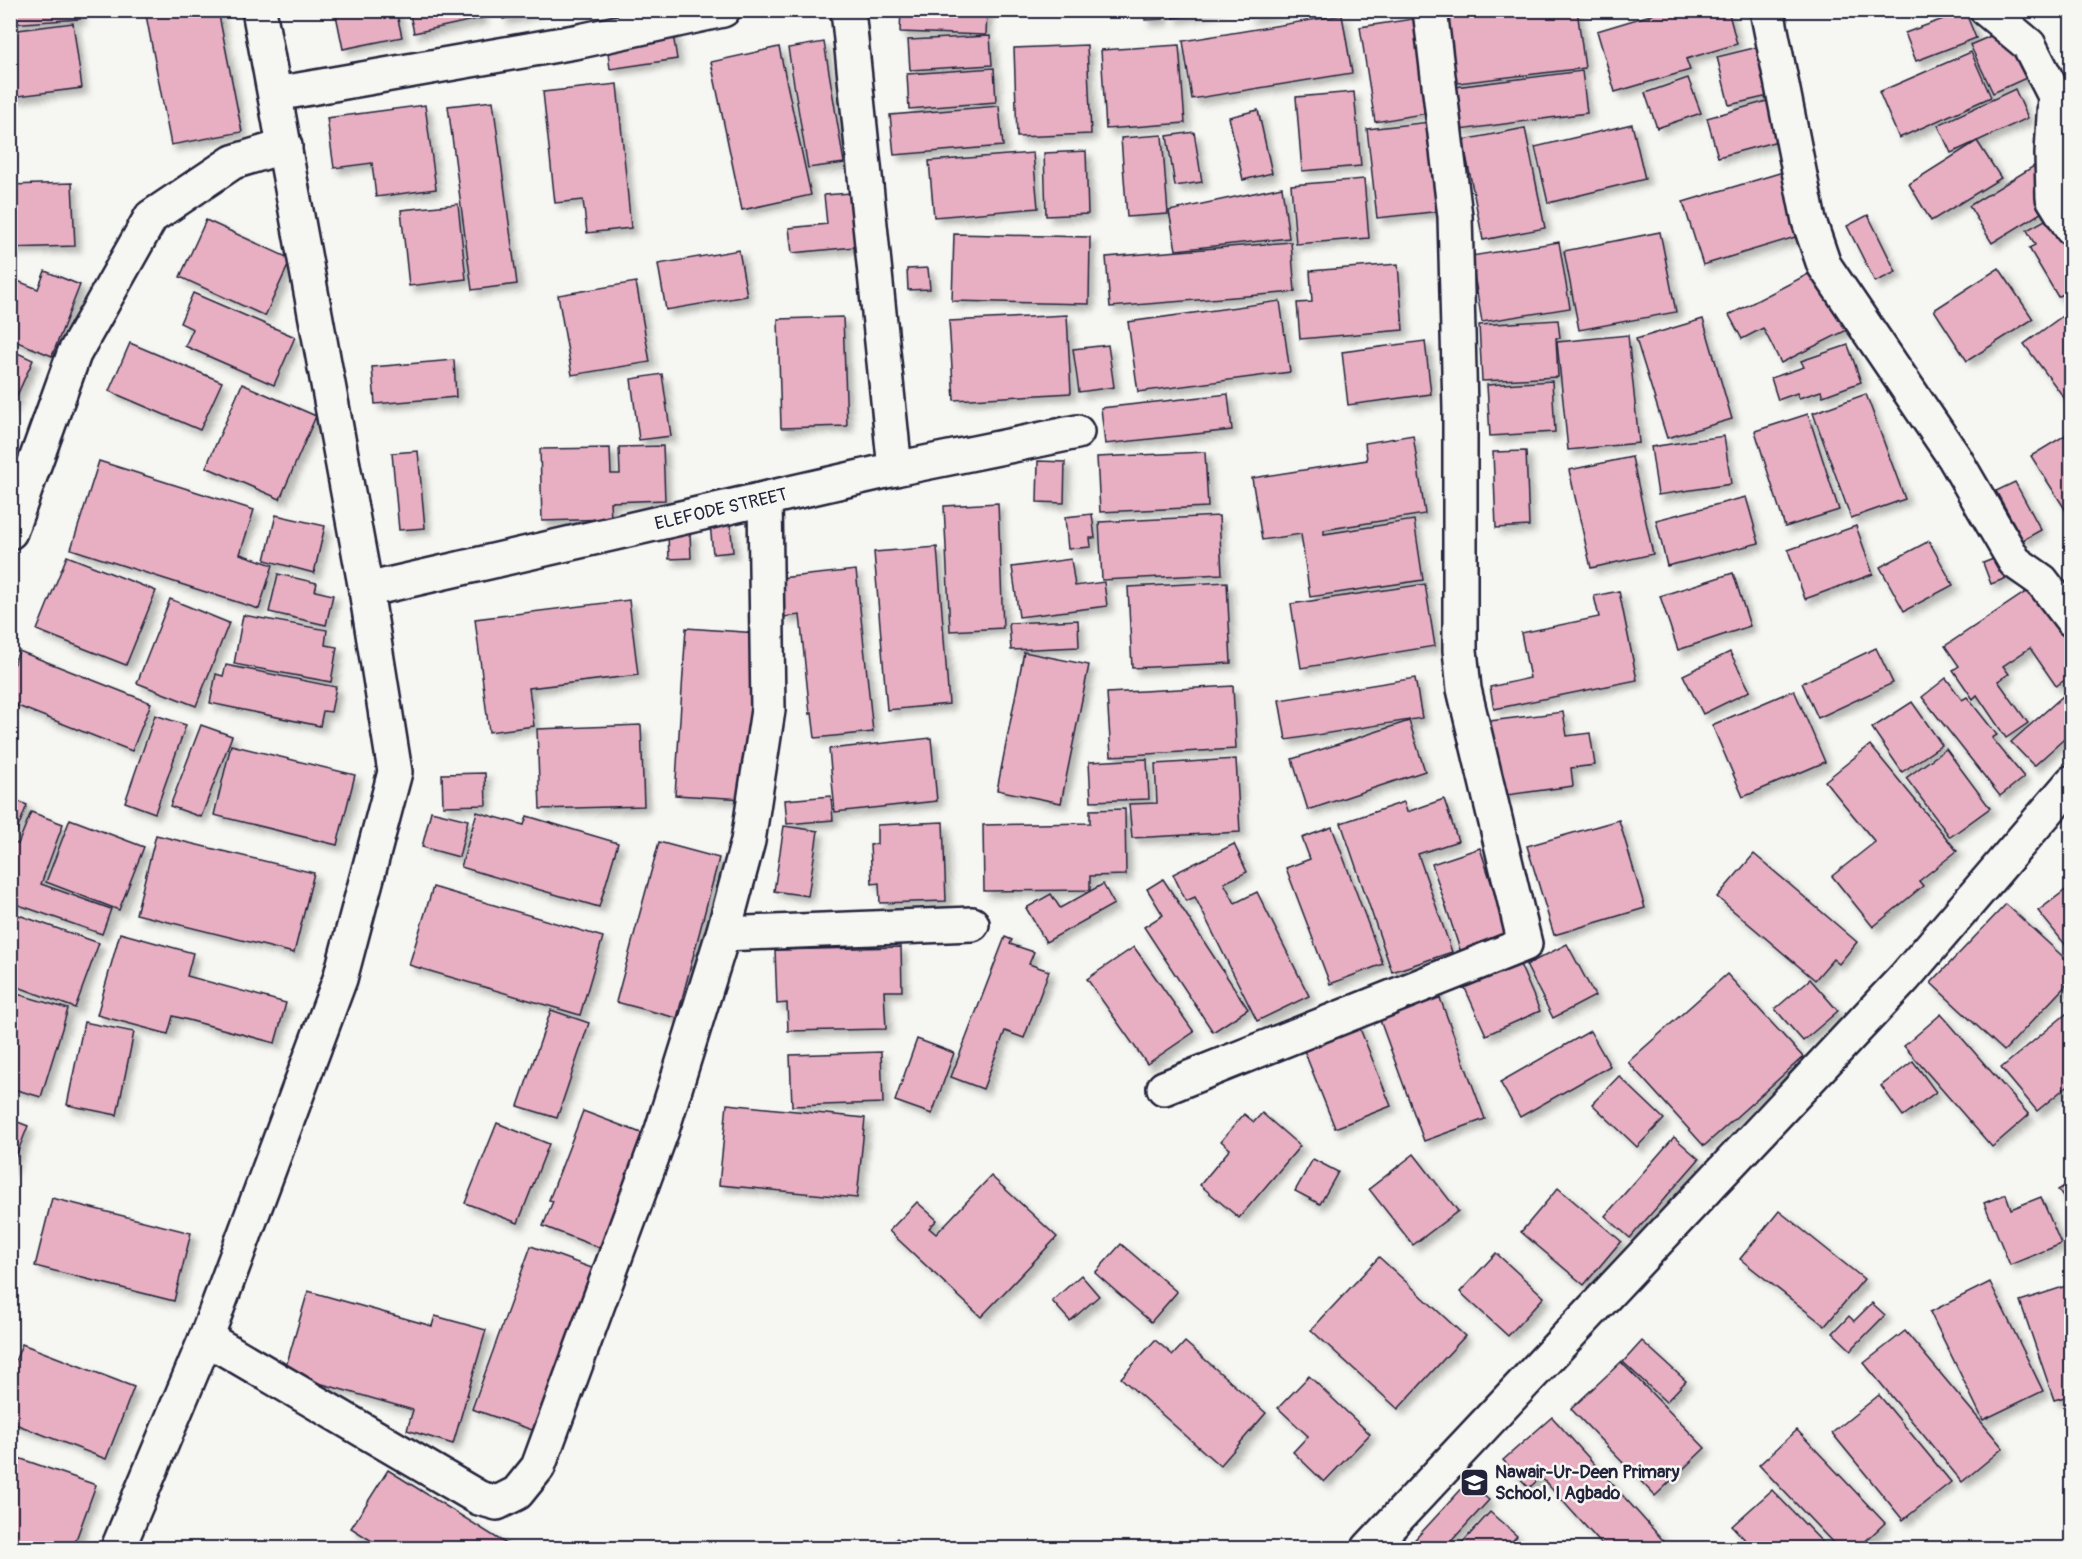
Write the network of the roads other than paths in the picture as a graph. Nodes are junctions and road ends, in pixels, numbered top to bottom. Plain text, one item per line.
1 (260, 10) edge
2 (723, 10) edge
3 (848, 10) edge
4 (1430, 10) edge
5 (1767, 10) edge
6 (1987, 10) edge
7 (276, 94) junction
8 (285, 146) junction
9 (2062, 151) edge
10 (2072, 229) edge
11 (1077, 432) dead end
12 (895, 469) junction
13 (765, 499) junction
14 (10, 532) edge
15 (366, 590) junction
16 (2072, 620) edge
17 (2072, 782) edge
18 (972, 924) dead end
19 (723, 934) junction
20 (1164, 1088) dead end
21 (206, 1338) junction
22 (118, 1548) edge
23 (1369, 1548) edge

1 - 7 street
2 - 7 street
3 - 12 street
4 - 20 street
5 - 16 street
6 - 9 street
7 - 8 street
8 - 14 street
8 - 15 street
9 - 10 street
11 - 12 street, ELEFODE STREET
12 - 13 street, ELEFODE STREET
13 - 15 street, ELEFODE STREET
13 - 19 street
15 - 21 street
17 - 23 street
18 - 19 street
19 - 21 street
21 - 22 street

